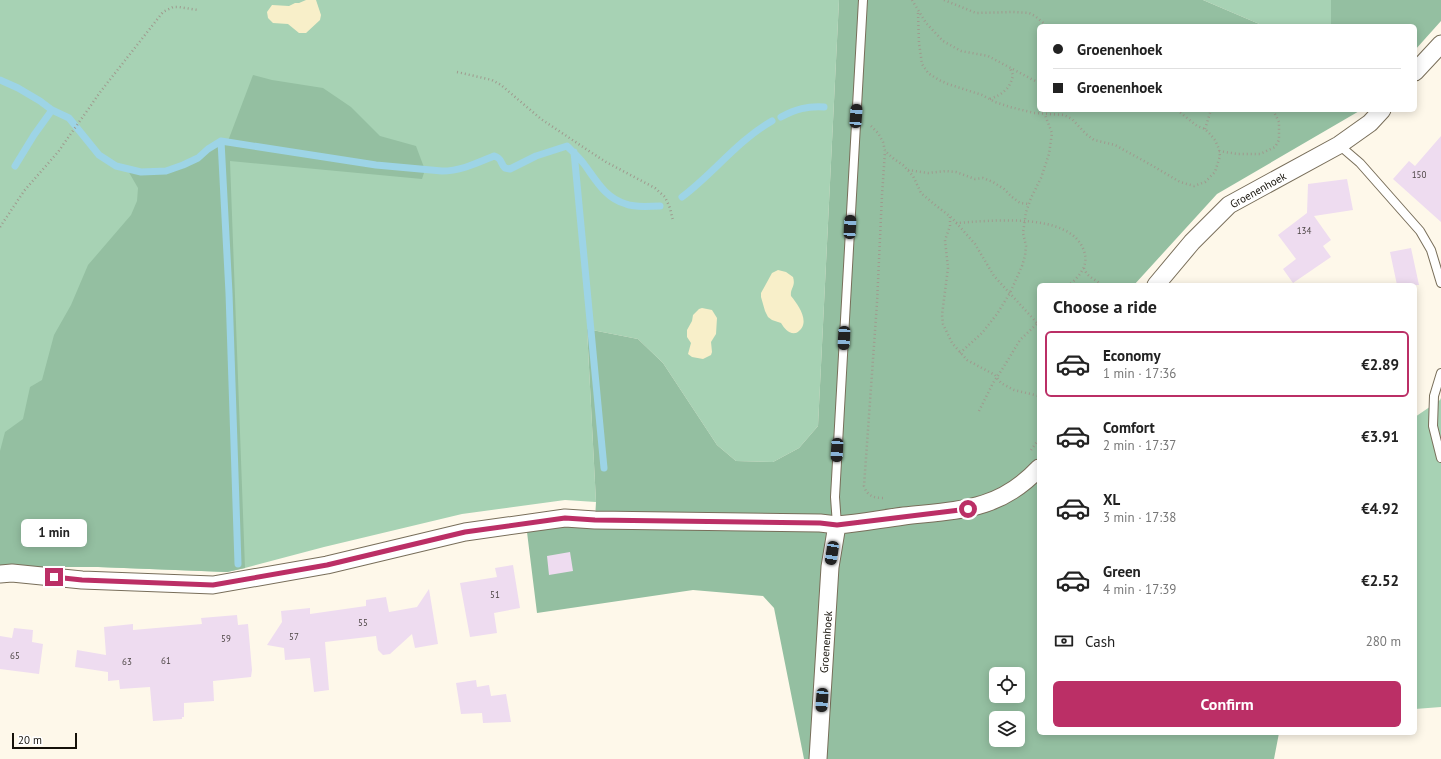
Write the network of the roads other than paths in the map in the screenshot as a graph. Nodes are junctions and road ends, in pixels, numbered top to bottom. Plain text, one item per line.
1 (863, 0) edge
2 (1441, 44) edge
3 (1417, 70) edge
4 (1380, 112) edge
5 (1339, 145) junction
6 (1158, 283) edge
7 (1441, 283) edge
8 (1441, 373) edge
9 (1441, 458) edge
10 (1037, 470) edge
11 (837, 525) junction
12 (0, 574) edge
13 (818, 759) edge

1 - 11 lane
2 - 3 street
4 - 5 street, Groenenhoek
5 - 6 street, Groenenhoek
5 - 7 lane
8 - 9 lane
10 - 11 street
11 - 12 street
11 - 13 street, Groenenhoek

